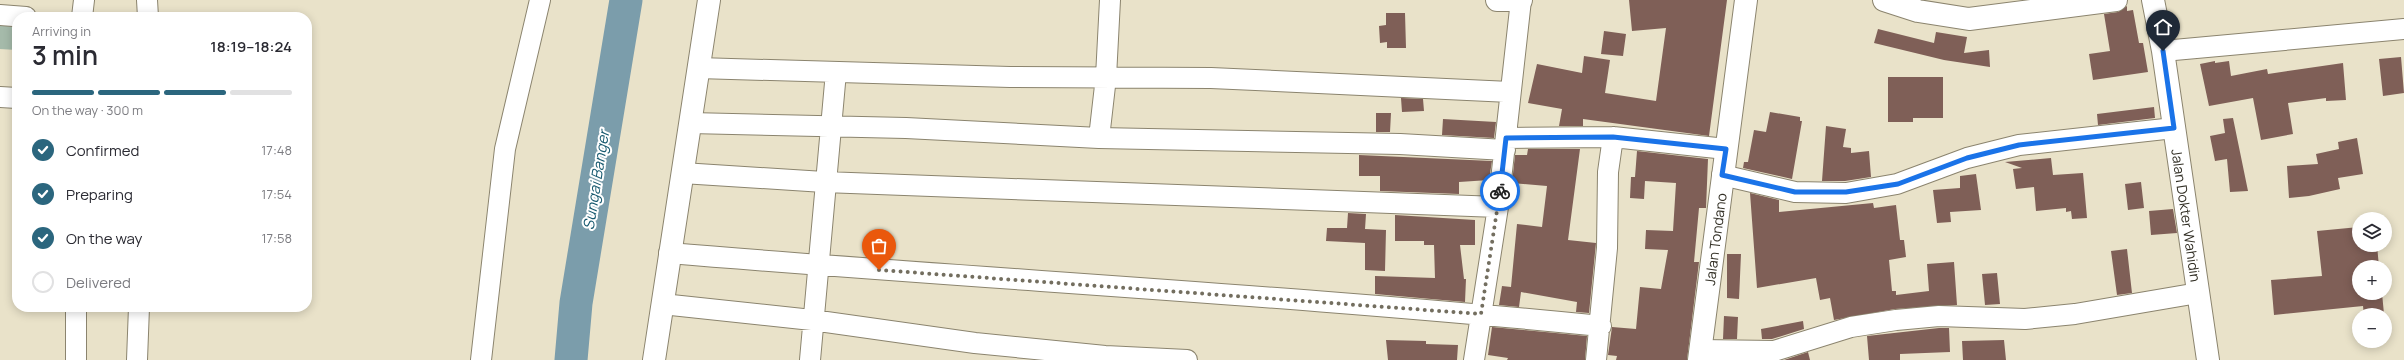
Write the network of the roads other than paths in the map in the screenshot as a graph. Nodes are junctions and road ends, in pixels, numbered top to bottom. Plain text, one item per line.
1 (84, 0) edge
2 (147, 0) edge
3 (540, 0) edge
4 (709, 0) edge
5 (1110, 0) edge
6 (1497, 0) edge
7 (1521, 0) edge
8 (1746, 0) edge
9 (1884, 0) edge
10 (2116, 0) edge
11 (2153, 0) edge
12 (83, 12) edge
13 (148, 12) edge
14 (0, 15) edge
15 (12, 16) edge
16 (2404, 29) edge
17 (2163, 51) junction
18 (698, 68) junction
19 (836, 72) junction
20 (1106, 77) junction
21 (1510, 92) junction
22 (0, 97) edge
23 (12, 98) edge
24 (690, 124) junction
25 (830, 126) junction
26 (2174, 128) junction
27 (1613, 137) junction
28 (1099, 138) junction
29 (1506, 144) junction
30 (1726, 149) junction
31 (682, 173) junction
32 (1722, 175) junction
33 (824, 182) junction
34 (1498, 207) junction
35 (669, 253) junction
36 (818, 265) junction
37 (2198, 293) junction
38 (662, 304) junction
39 (76, 312) edge
40 (139, 312) edge
41 (1481, 314) junction
42 (812, 320) junction
43 (1601, 326) junction
44 (1699, 355) edge
45 (1104, 358) edge
46 (76, 360) edge
47 (137, 360) edge
48 (481, 360) edge
49 (654, 360) edge
50 (810, 360) edge
51 (1187, 360) edge
52 (1474, 360) edge
53 (1596, 360) edge
54 (2208, 360) edge

1 - 12 street
2 - 13 street
3 - 48 street
4 - 18 street
5 - 20 street
6 - 7 street
7 - 21 street
8 - 30 street, Jalan Tondano
9 - 10 street
11 - 17 street, Jalan Dokter Wahidin
14 - 15 street
16 - 17 street
17 - 26 street, Jalan Dokter Wahidin
18 - 19 street
18 - 24 street
19 - 20 street
19 - 25 street
20 - 21 street
20 - 28 street
21 - 29 street
22 - 23 street
24 - 25 street
24 - 31 street
25 - 28 street
25 - 33 street
26 - 32 street
26 - 37 street, Jalan Dokter Wahidin
27 - 29 street
27 - 30 street
27 - 43 street
28 - 29 street
29 - 34 street
30 - 32 street, Jalan Tondano
31 - 33 street
31 - 35 street
32 - 44 street, Jalan Tondano
33 - 34 street
33 - 36 street
34 - 41 street
35 - 36 street
35 - 38 street
36 - 41 street
36 - 42 street
37 - 44 street
37 - 54 street, Jalan Dokter Wahidin
38 - 42 street
38 - 49 street
39 - 46 street
40 - 47 street
41 - 43 street
41 - 52 street
42 - 45 street
42 - 50 street
43 - 53 street
45 - 51 street

